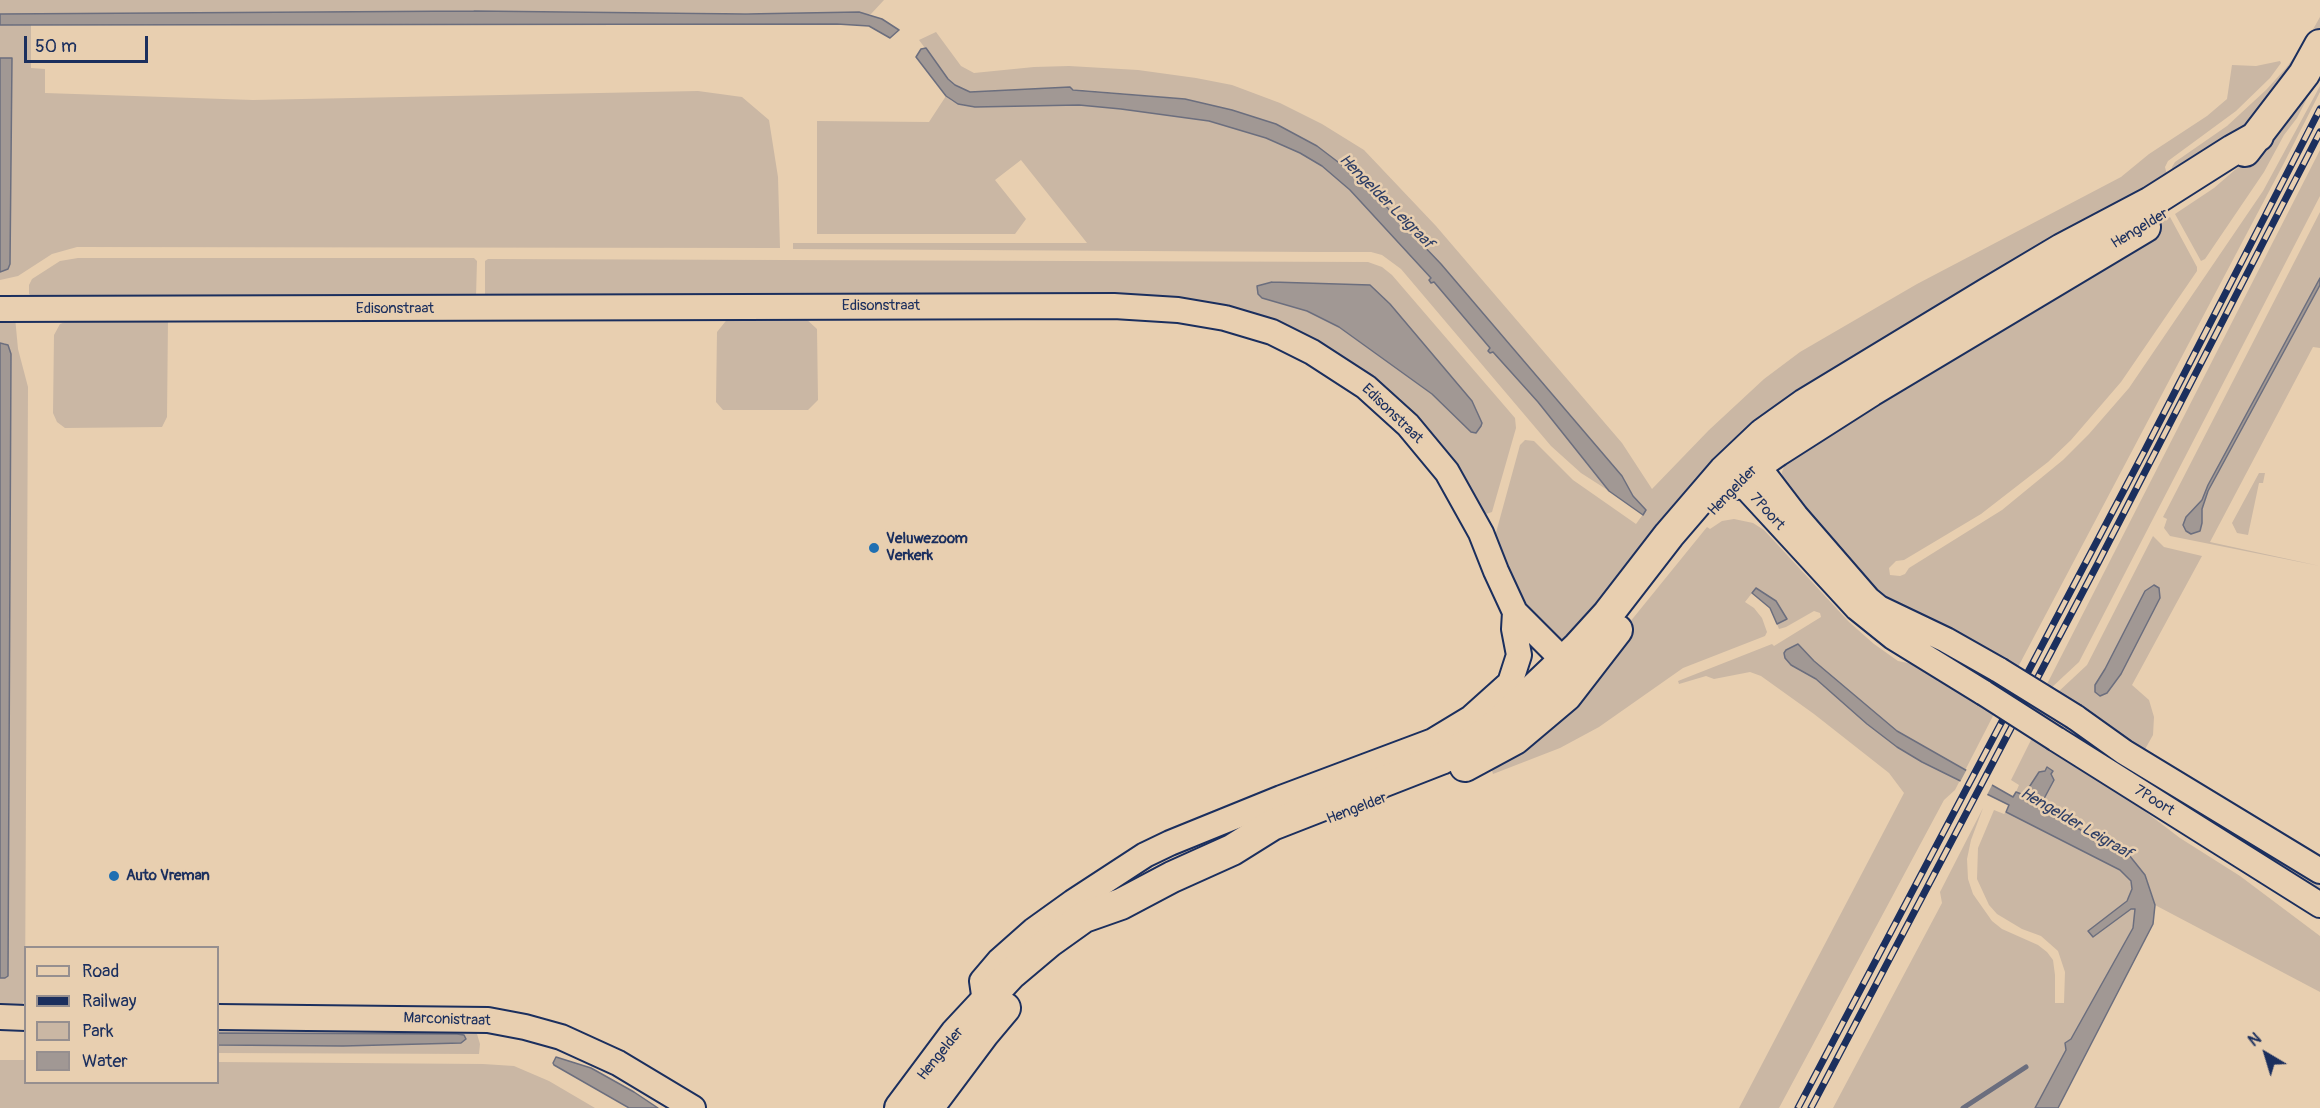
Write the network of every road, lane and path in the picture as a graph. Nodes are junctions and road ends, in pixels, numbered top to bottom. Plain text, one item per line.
1 (2320, 45) edge
2 (0, 309) edge
3 (1745, 468) junction
4 (1515, 612) junction
5 (1558, 655) junction
6 (1514, 670) junction
7 (1566, 696) junction
8 (1232, 850) junction
9 (2320, 871) edge
10 (1121, 904) junction
11 (2320, 905) edge
12 (985, 1002) junction
13 (0, 1017) edge
14 (219, 1017) edge
15 (24, 1018) edge
16 (693, 1108) edge
17 (900, 1108) edge
18 (928, 1108) edge

1 - 3 main road, Hengelder
2 - 4 street, Edisonstraat
3 - 5 main road, Hengelder
3 - 7 main road, Hengelder
3 - 9 street, 7Poort, bridge
3 - 11 street, 7Poort, bridge
4 - 5 street, Edisonstraat
4 - 6 street, Hengelder
5 - 6 street, Hengelder
5 - 7 street
5 - 8 main road, Hengelder
6 - 12 street, Hengelder
7 - 8 main road, Hengelder
8 - 10 main road, Hengelder
10 - 12 main road, Hengelder
10 - 18 main road, Hengelder
12 - 17 main road, Hengelder
13 - 15 street
14 - 16 street, Marconistraat

